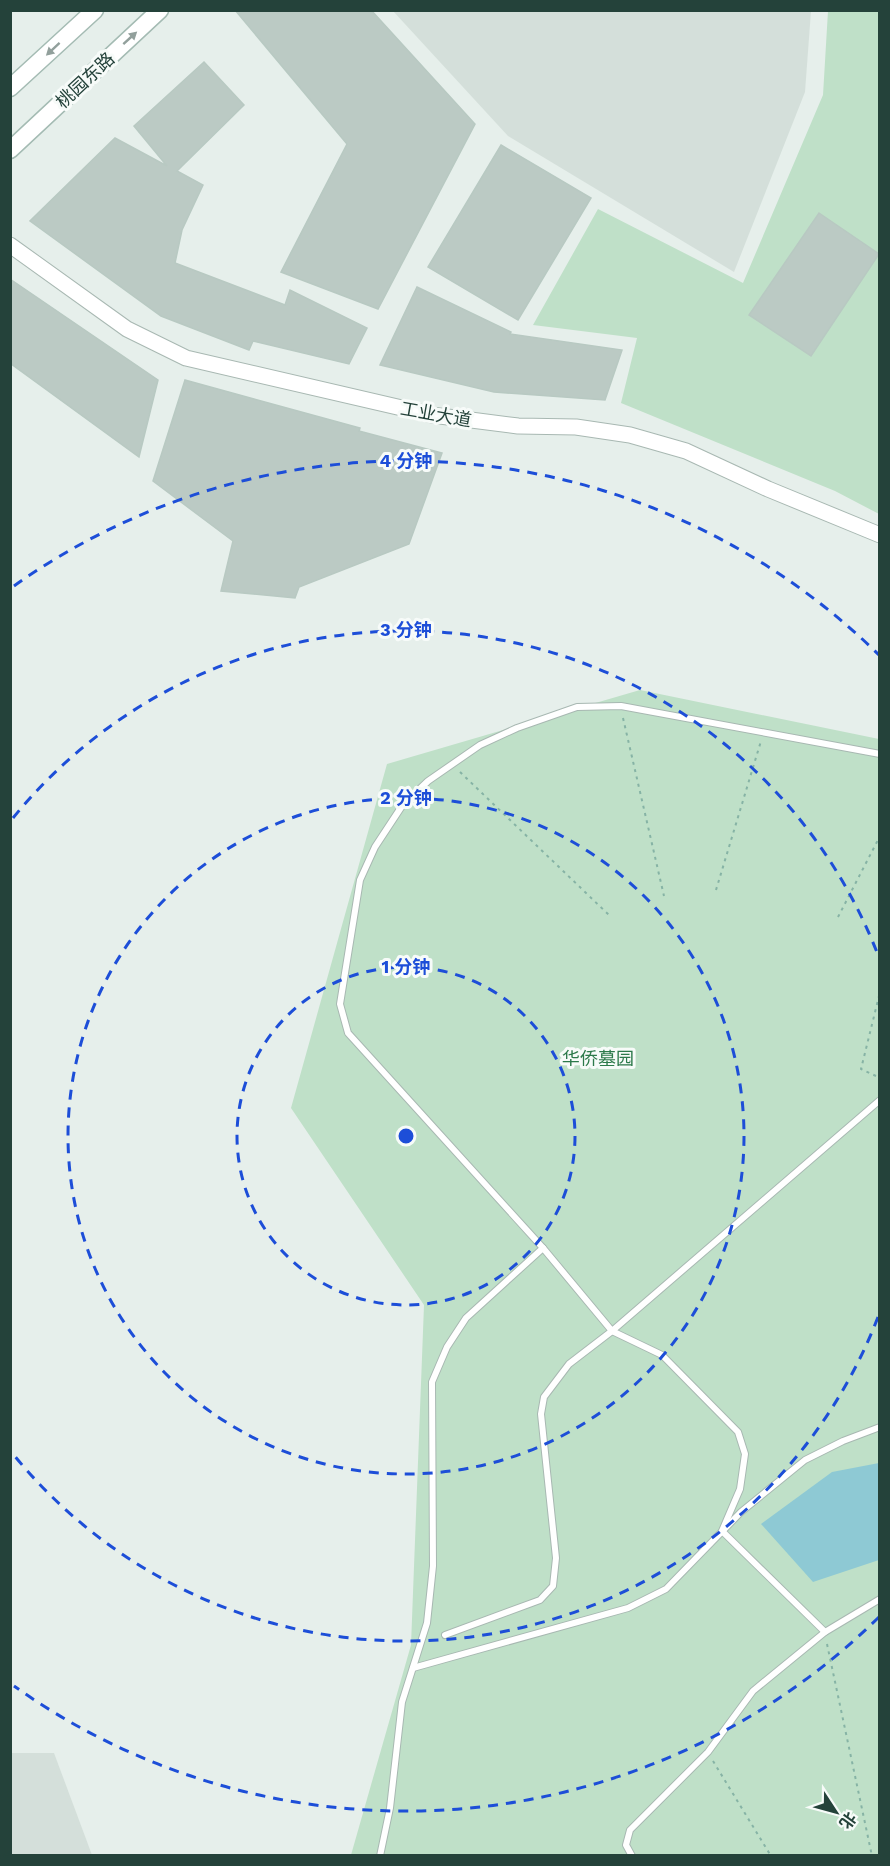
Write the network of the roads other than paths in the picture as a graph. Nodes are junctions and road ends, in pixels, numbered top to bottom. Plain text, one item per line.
1 (95, 10) edge
2 (160, 10) edge
3 (10, 88) edge
4 (10, 150) edge
5 (10, 245) edge
6 (879, 535) edge
7 (879, 754) edge
8 (879, 1100) edge
9 (543, 1248) junction
10 (612, 1331) junction
11 (879, 1427) edge
12 (723, 1532) junction
13 (879, 1599) edge
14 (825, 1632) junction
15 (445, 1635) dead end
16 (413, 1668) junction
17 (380, 1856) edge
18 (632, 1856) edge

1 -> 3 main road
4 -> 2 main road, 桃园东路
5 - 6 street, 工业大道
7 - 9 lane
8 - 10 lane
9 - 10 lane
9 - 16 lane
10 - 12 lane
10 - 15 lane
11 - 12 lane
12 - 14 lane
12 - 16 lane
13 - 14 lane
14 - 18 lane
16 - 17 lane

